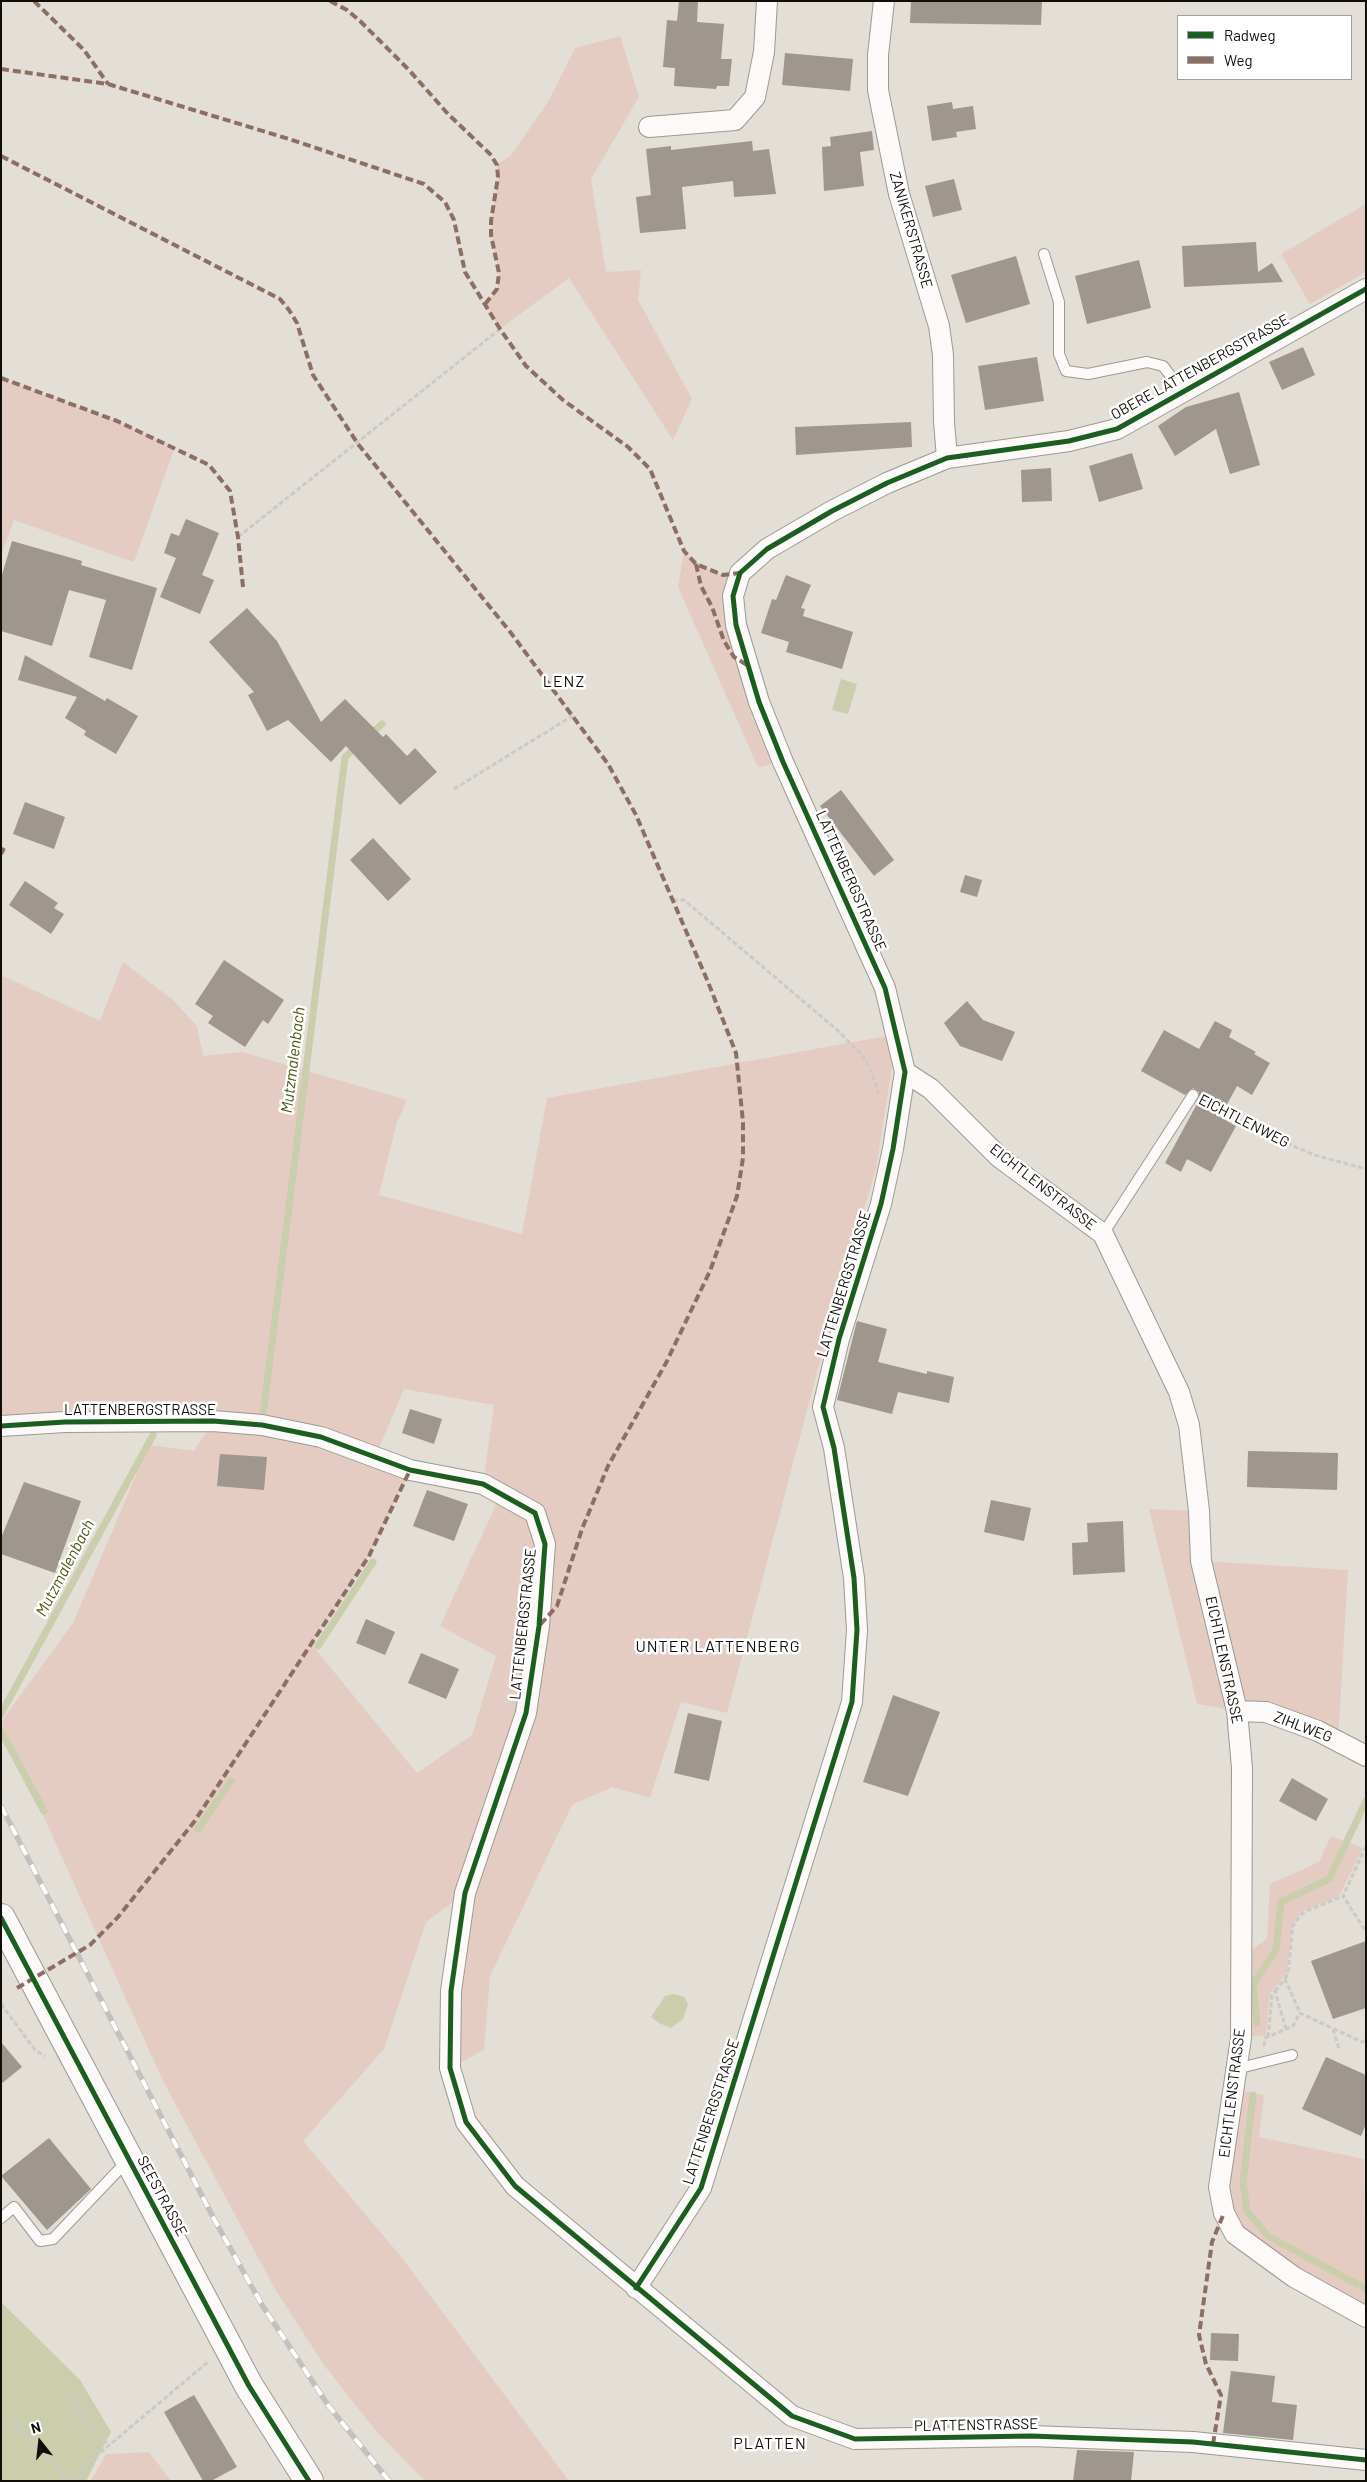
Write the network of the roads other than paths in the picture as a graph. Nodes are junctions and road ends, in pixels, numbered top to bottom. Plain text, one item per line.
1 (767, 1) edge
2 (884, 1) edge
3 (649, 127) dead end
4 (1044, 254) dead end
5 (1366, 289) edge
6 (1183, 392) junction
7 (947, 458) junction
8 (740, 573) joint
9 (905, 1072) junction
10 (1193, 1095) road end
11 (1103, 1234) junction
12 (1, 1426) edge
13 (1237, 1710) junction
14 (1366, 1756) edge
15 (1, 1918) edge
16 (1292, 2055) dead end
17 (1236, 2069) junction
18 (128, 2160) junction
19 (1, 2218) edge
20 (636, 2288) junction
21 (1366, 2317) edge
22 (1366, 2460) edge
23 (309, 2481) edge

1 - 3 street
2 - 7 street, ZANIKERSTRASSE
4 - 6 lane
5 - 6 street, OBERE LATTENBERGSTRASSE
6 - 7 street, OBERE LATTENBERGSTRASSE
7 - 8 street, OBERE LATTENBERGSTRASSE
8 - 9 street, LATTENBERGSTRASSE
9 - 11 street, EICHTLENSTRASSE
9 - 20 street, LATTENBERGSTRASSE
10 - 11 lane, EICHTLENWEG
11 - 13 street, EICHTLENSTRASSE
12 - 20 street, LATTENBERGSTRASSE
13 - 14 street, ZIHLWEG
13 - 17 street, EICHTLENSTRASSE
15 - 18 main road, SEESTRASSE
16 - 17 lane
17 - 21 street, EICHTLENSTRASSE
18 - 19 lane
18 - 23 main road, SEESTRASSE
20 - 22 street, PLATTENSTRASSE

